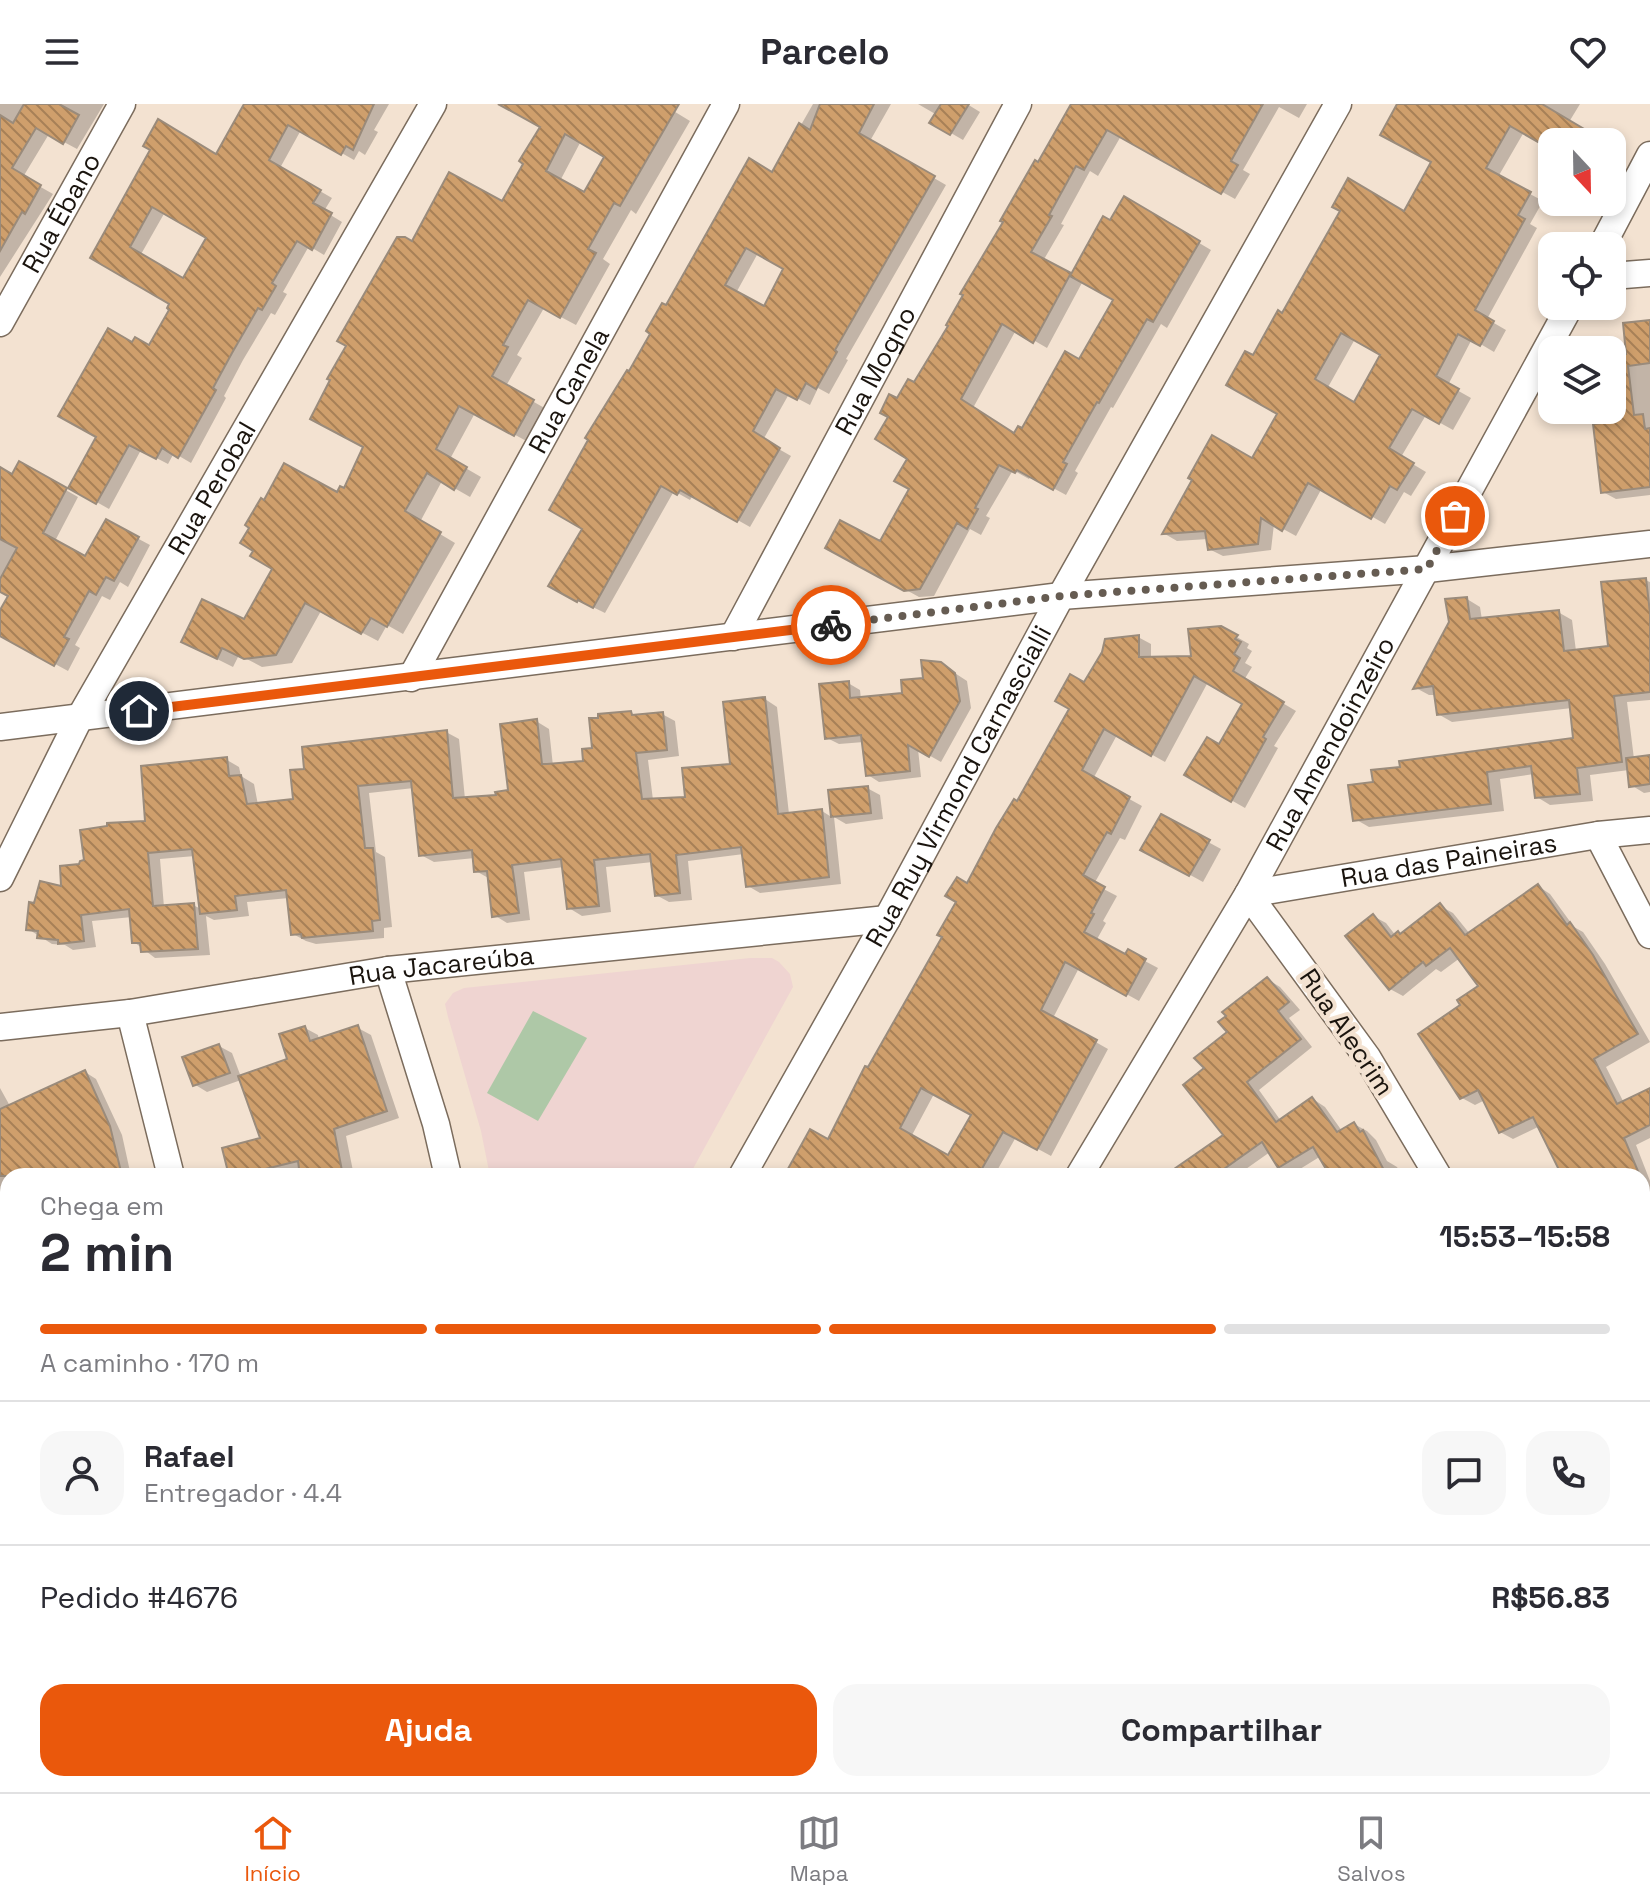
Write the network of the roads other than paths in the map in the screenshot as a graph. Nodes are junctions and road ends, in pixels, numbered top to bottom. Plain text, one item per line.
1 (122, 104) edge
2 (433, 104) edge
3 (726, 104) edge
4 (1018, 104) edge
5 (1338, 104) edge
6 (1650, 155) edge
7 (1609, 232) edge
8 (1650, 273) edge
9 (1626, 275) edge
10 (1562, 320) edge
11 (0, 323) edge
12 (1650, 544) edge
13 (1427, 569) junction
14 (1061, 596) junction
15 (733, 637) junction
16 (411, 678) junction
17 (79, 719) junction
18 (0, 727) edge
19 (1650, 830) edge
20 (1598, 835) junction
21 (0, 878) edge
22 (1248, 894) junction
23 (887, 919) junction
24 (1650, 935) edge
25 (388, 970) junction
26 (130, 1013) junction
27 (0, 1027) edge
28 (169, 1168) edge
29 (446, 1168) edge
30 (747, 1168) edge
31 (1090, 1168) edge
32 (1433, 1168) edge

1 - 11 street, Rua Ébano
2 - 17 street, Rua Perobal
3 - 16 street, Rua Canela
4 - 15 street, Rua Mogno
5 - 14 street, Rua Ruy Virmond Carnascialli
6 - 7 street
8 - 9 street
10 - 13 street, Rua Amendoinzeiro
12 - 13 street
13 - 14 street
13 - 22 street, Rua Amendoinzeiro
14 - 15 street
14 - 23 street, Rua Ruy Virmond Carnascialli
15 - 16 street
16 - 17 street
17 - 18 street
17 - 21 street, Rua Perobal
19 - 20 street, Rua das Paineiras
20 - 22 street, Rua das Paineiras
20 - 24 street
22 - 31 street, Rua Amendoinzeiro
22 - 32 street, Rua Alecrim
23 - 25 street, Rua Jacareúba
23 - 30 street, Rua Ruy Virmond Carnascialli
25 - 26 street, Rua Jacareúba
25 - 29 street
26 - 27 street, Rua Jacareúba
26 - 28 street

